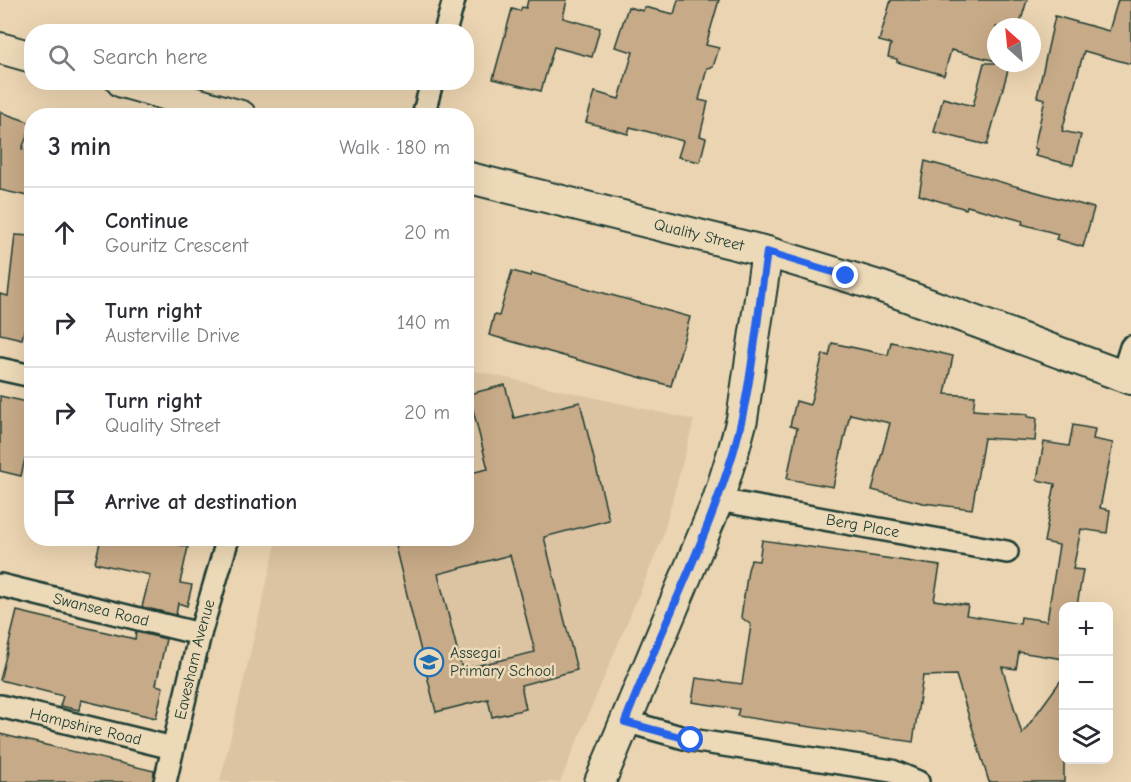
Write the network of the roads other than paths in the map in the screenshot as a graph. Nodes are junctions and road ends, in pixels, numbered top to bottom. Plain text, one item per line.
1 (454, 0) edge
2 (447, 24) edge
3 (0, 48) edge
4 (24, 55) edge
5 (141, 90) edge
6 (430, 90) edge
7 (183, 108) edge
8 (425, 108) edge
9 (474, 179) edge
10 (767, 252) junction
11 (1131, 347) edge
12 (0, 369) edge
13 (24, 374) edge
14 (1127, 377) edge
15 (718, 500) junction
16 (226, 546) edge
17 (1007, 552) dead end
18 (0, 585) edge
19 (200, 634) junction
20 (0, 706) edge
21 (625, 722) junction
22 (173, 748) junction
23 (165, 782) edge
24 (600, 782) edge
25 (918, 782) edge

1 - 2 street
3 - 4 street
5 - 7 street
6 - 8 street
9 - 10 street, Quality Street
10 - 14 street, Quality Street
10 - 15 street
11 - 14 street
12 - 13 street
15 - 17 street, Berg Place
15 - 21 street
16 - 19 street, Eavesham Avenue
18 - 19 street, Swansea Road
19 - 22 street, Eavesham Avenue
20 - 22 street, Hampshire Road
21 - 24 street
21 - 25 street
22 - 23 street, Eavesham Avenue

